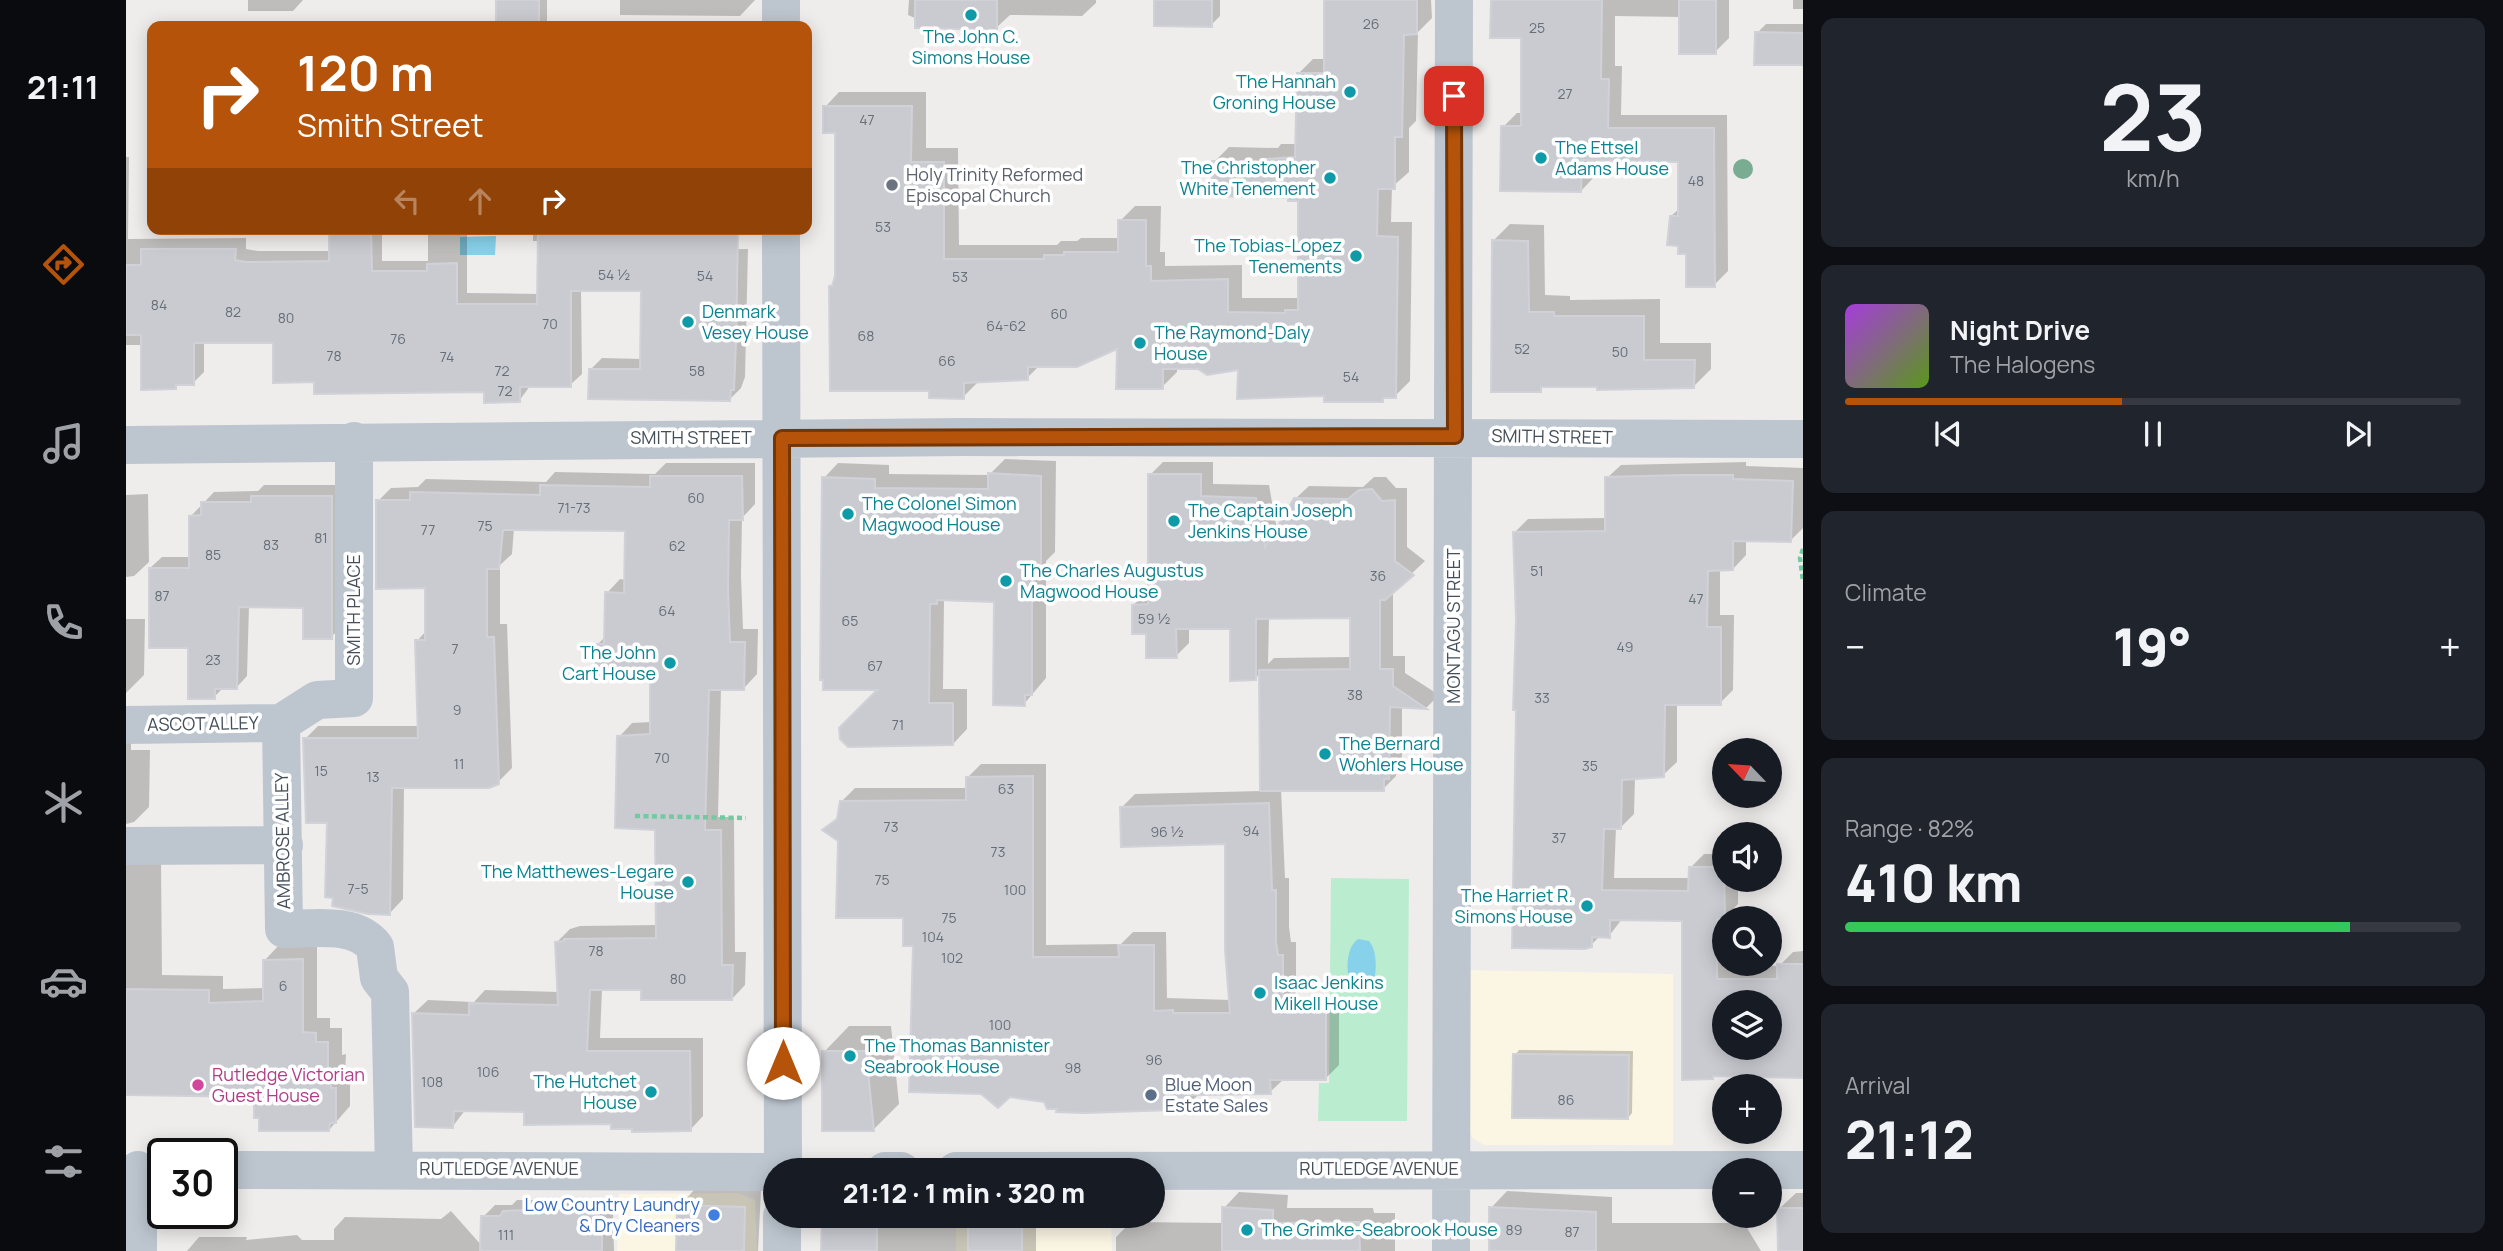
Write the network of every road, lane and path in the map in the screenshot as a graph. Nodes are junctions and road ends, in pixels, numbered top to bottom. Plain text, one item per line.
1 (781, 0) edge
2 (1454, 0) edge
3 (781, 21) edge
4 (781, 235) edge
5 (1455, 436) junction
6 (782, 438) junction
7 (1803, 439) edge
8 (354, 441) junction
9 (126, 445) edge
10 (1803, 549) edge
11 (1803, 581) edge
12 (281, 723) junction
13 (126, 725) edge
14 (635, 816) dead end
15 (746, 818) dead end
16 (284, 845) junction
17 (126, 846) edge
18 (782, 1158) edge
19 (1451, 1168) junction
20 (394, 1169) junction
21 (142, 1170) edge
22 (238, 1170) edge
23 (1165, 1170) edge
24 (1803, 1170) edge
25 (763, 1171) edge
26 (782, 1228) edge
27 (138, 1251) edge
28 (782, 1251) edge
29 (1451, 1251) edge

1 - 3 street
2 - 5 street, MONTAGU STREET
4 - 6 street
5 - 6 street, SMITH STREET
5 - 7 street, SMITH STREET
5 - 19 street, MONTAGU STREET
6 - 8 street, SMITH STREET
6 - 18 street
8 - 9 street, SMITH STREET
8 - 12 street, SMITH PLACE
10 - 11 path
12 - 13 street, ASCOT ALLEY
12 - 16 street, AMBROSE ALLEY
14 - 15 path
16 - 17 street
16 - 20 street, AMBROSE ALLEY
19 - 23 street, RUTLEDGE AVENUE
19 - 24 street, RUTLEDGE AVENUE
19 - 29 street, MONTAGU STREET
20 - 22 street, RUTLEDGE AVENUE
20 - 25 street, RUTLEDGE AVENUE
21 - 27 street
26 - 28 street

